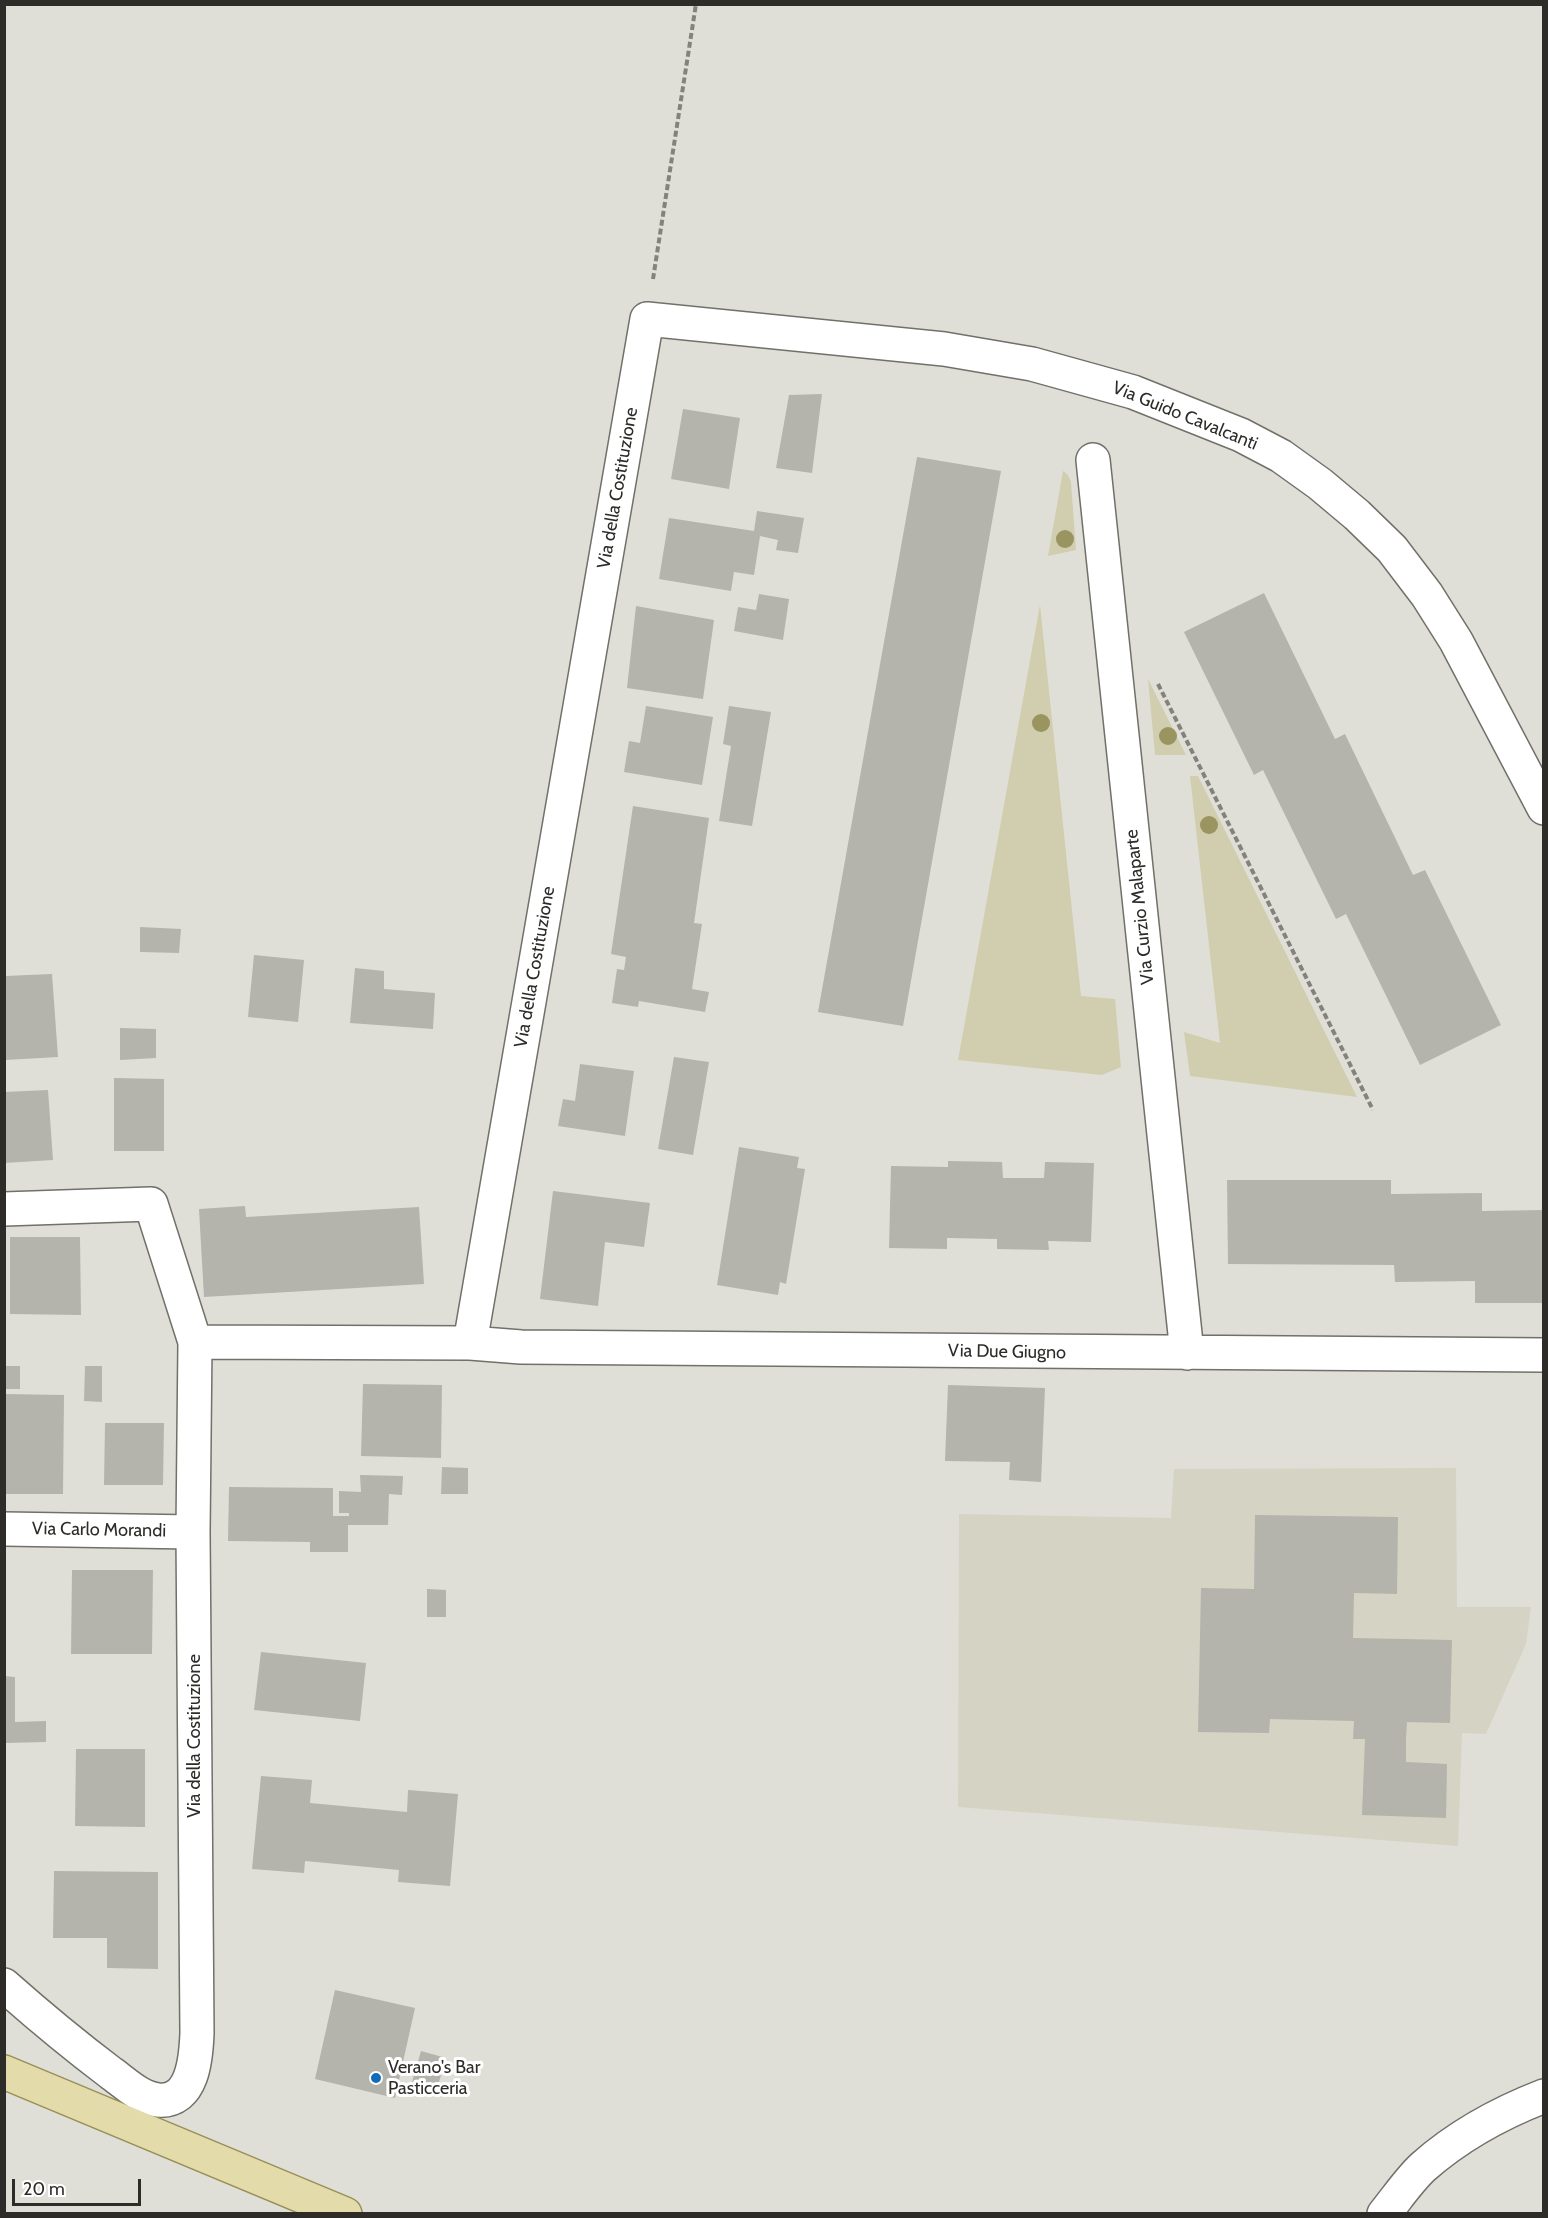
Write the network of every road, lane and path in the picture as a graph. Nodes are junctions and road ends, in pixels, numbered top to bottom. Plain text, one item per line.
1 (696, 4) edge
2 (647, 319) junction
3 (1093, 460) dead end
4 (1152, 674) dead end
5 (1544, 808) edge
6 (1373, 1110) dead end
7 (4, 1209) edge
8 (195, 1342) junction
9 (470, 1343) junction
10 (1187, 1353) junction
11 (1544, 1355) edge
12 (4, 1529) edge
13 (193, 1532) junction
14 (4, 1985) edge
15 (4, 2072) edge
16 (1544, 2096) edge
17 (345, 2214) edge
18 (1384, 2214) edge

1 - 2 path
2 - 5 street, Via Guido Cavalcanti
2 - 9 street, Via della Costituzione
3 - 10 street, Via Curzio Malaparte
4 - 6 path
7 - 8 street, Via della Costituzione
8 - 9 street
8 - 13 street, Via della Costituzione
9 - 10 street, Via Due Giugno
10 - 11 street, Via Due Giugno
12 - 13 street, Via Carlo Morandi
13 - 14 street, Via della Costituzione
15 - 17 main road
16 - 18 street

